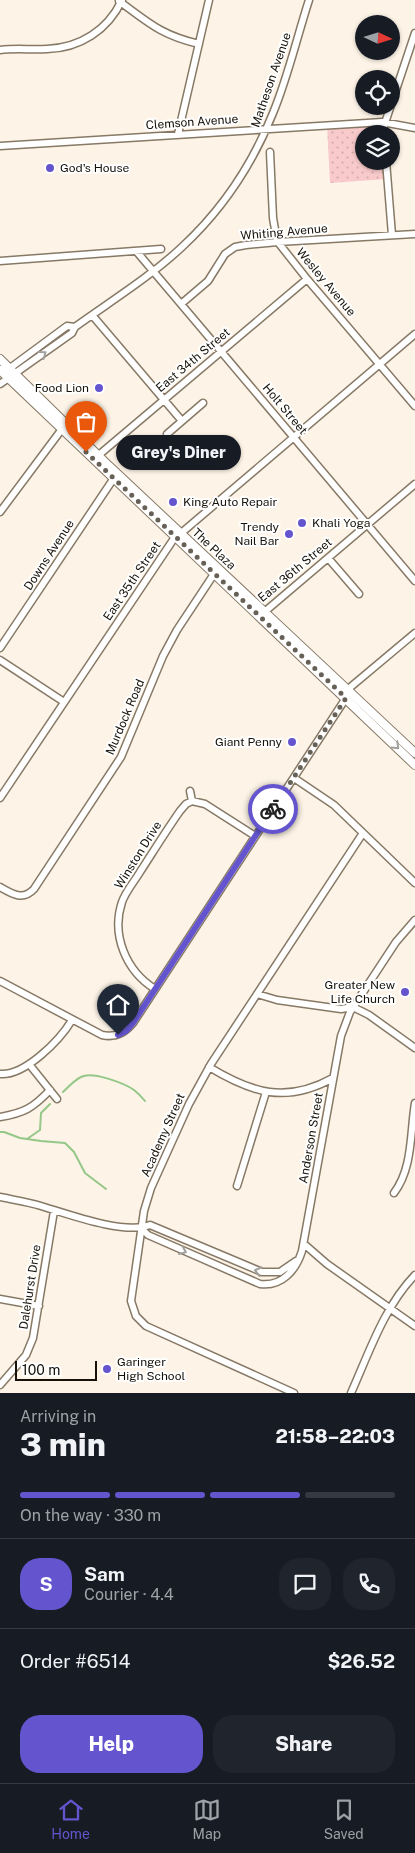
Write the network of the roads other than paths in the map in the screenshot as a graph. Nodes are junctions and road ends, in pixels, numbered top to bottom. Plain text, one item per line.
1 (209, 0) edge
2 (309, 0) edge
3 (121, 1) edge
4 (415, 33) edge
5 (199, 44) junction
6 (0, 50) edge
7 (386, 122) junction
8 (386, 125) edge
9 (415, 128) edge
10 (267, 129) junction
11 (178, 134) junction
12 (0, 146) edge
13 (270, 152) dead end
14 (387, 170) edge
15 (415, 234) edge
16 (392, 235) junction
17 (278, 242) junction
18 (161, 249) dead end
19 (137, 252) junction
20 (0, 261) edge
21 (153, 271) junction
22 (307, 278) junction
23 (181, 304) junction
24 (92, 315) junction
25 (415, 334) edge
26 (221, 352) junction
27 (0, 360) edge
28 (380, 364) junction
29 (6, 373) edge
30 (0, 384) edge
31 (164, 400) junction
32 (203, 403) dead end
33 (415, 406) edge
34 (182, 421) junction
35 (62, 429) junction
36 (167, 434) dead end
37 (293, 437) junction
38 (96, 458) junction
39 (115, 476) junction
40 (415, 484) edge
41 (0, 512) edge
42 (367, 524) junction
43 (178, 535) junction
44 (328, 558) junction
45 (216, 571) junction
46 (415, 581) edge
47 (359, 594) dead end
48 (262, 613) junction
49 (415, 633) edge
50 (0, 648) edge
51 (0, 660) edge
52 (346, 694) junction
53 (64, 702) junction
54 (415, 753) edge
55 (415, 764) edge
56 (294, 778) junction
57 (190, 791) dead end
58 (0, 798) edge
59 (192, 801) junction
60 (363, 833) junction
61 (255, 836) junction
62 (415, 883) edge
63 (0, 887) edge
64 (415, 920) edge
65 (0, 981) edge
66 (155, 989) junction
67 (257, 994) junction
68 (353, 1007) junction
69 (72, 1020) junction
70 (415, 1048) edge
71 (29, 1064) junction
72 (209, 1067) junction
73 (0, 1074) edge
74 (333, 1078) junction
75 (50, 1090) junction
76 (266, 1092) junction
77 (57, 1099) dead end
78 (415, 1103) edge
79 (0, 1117) edge
80 (415, 1169) edge
81 (406, 1170) junction
82 (238, 1186) dead end
83 (394, 1194) dead end
84 (0, 1197) edge
85 (54, 1211) junction
86 (141, 1228) junction
87 (304, 1244) junction
88 (301, 1256) junction
89 (415, 1275) edge
90 (0, 1299) edge
91 (39, 1306) junction
92 (390, 1308) junction
93 (415, 1326) edge
94 (0, 1385) edge
95 (294, 1393) edge
96 (351, 1393) edge

1 - 5 street
2 - 10 street, Matheson Avenue
3 - 5 street
3 - 6 street
4 - 7 street
5 - 11 street
7 - 8 street
7 - 9 street, Clemson Avenue
7 - 10 street, Clemson Avenue
10 - 11 street, Clemson Avenue
10 - 21 street, Matheson Avenue
11 - 12 street, Clemson Avenue
13 - 17 street, Wesley Avenue
14 - 16 street
15 - 16 street, Whiting Avenue
16 - 17 street, Whiting Avenue
17 - 22 street, Wesley Avenue
17 - 23 street, Whiting Avenue
18 - 19 street
19 - 20 street
19 - 21 street, Holt Street
21 - 23 street, Holt Street
21 - 24 street, Matheson Avenue
22 - 26 street, East 34th Street
22 - 28 street, Wesley Avenue
23 - 26 street, Holt Street
24 - 29 street, Matheson Avenue
24 - 31 street
25 - 28 street, East 35th Street
26 - 31 street, East 34th Street
26 - 37 street, Holt Street
27 - 29 main road, The Plaza
28 - 33 street, Wesley Avenue
28 - 37 street, East 35th Street
29 - 30 street, Matheson Avenue
29 - 35 main road, The Plaza
29 - 38 main road, The Plaza
31 - 34 street
31 - 38 street, East 34th Street
32 - 34 street
34 - 36 street
35 - 38 main road, The Plaza
35 - 41 street
37 - 42 street, Holt Street
37 - 43 street, East 35th Street
38 - 39 main road, The Plaza
39 - 43 main road, The Plaza
39 - 50 street, Downs Avenue
40 - 42 street, East 36th Street
42 - 44 street, East 36th Street
42 - 46 street, Holt Street
43 - 45 main road, The Plaza
43 - 53 street, East 35th Street
44 - 47 street
44 - 48 street, East 36th Street
45 - 48 main road, The Plaza
45 - 63 street, Murdock Road
48 - 52 main road, The Plaza
49 - 52 street
51 - 53 street
52 - 54 main road, The Plaza
52 -> 55 main road, The Plaza
52 - 56 street
53 - 58 street, East 35th Street
56 - 60 street
56 - 61 street
57 - 59 street
59 - 61 street
59 - 66 street, Winston Drive
60 - 62 street
60 - 67 street, Academy Street
61 - 66 street
64 - 68 street, Anderson Street
65 - 69 street
66 - 69 street
67 - 68 street
67 - 72 street, Academy Street
68 - 70 street
68 - 74 street, Anderson Street
69 - 71 street
71 - 73 street
71 - 75 street
72 - 76 street
72 - 86 street, Academy Street
74 - 76 street
74 - 87 street, Anderson Street
75 - 77 street
75 - 79 street
76 - 82 street
78 - 81 street
80 - 81 street
81 - 83 street
84 - 85 street
85 - 86 street
85 - 91 street, Dalehurst Drive
88 -> 86 street
86 -> 88 street
86 - 95 street, Academy Street
87 - 88 street, Anderson Street
87 - 92 street
89 - 92 street
90 - 91 street
91 - 94 street, Dalehurst Drive
92 - 93 street
92 - 96 street

